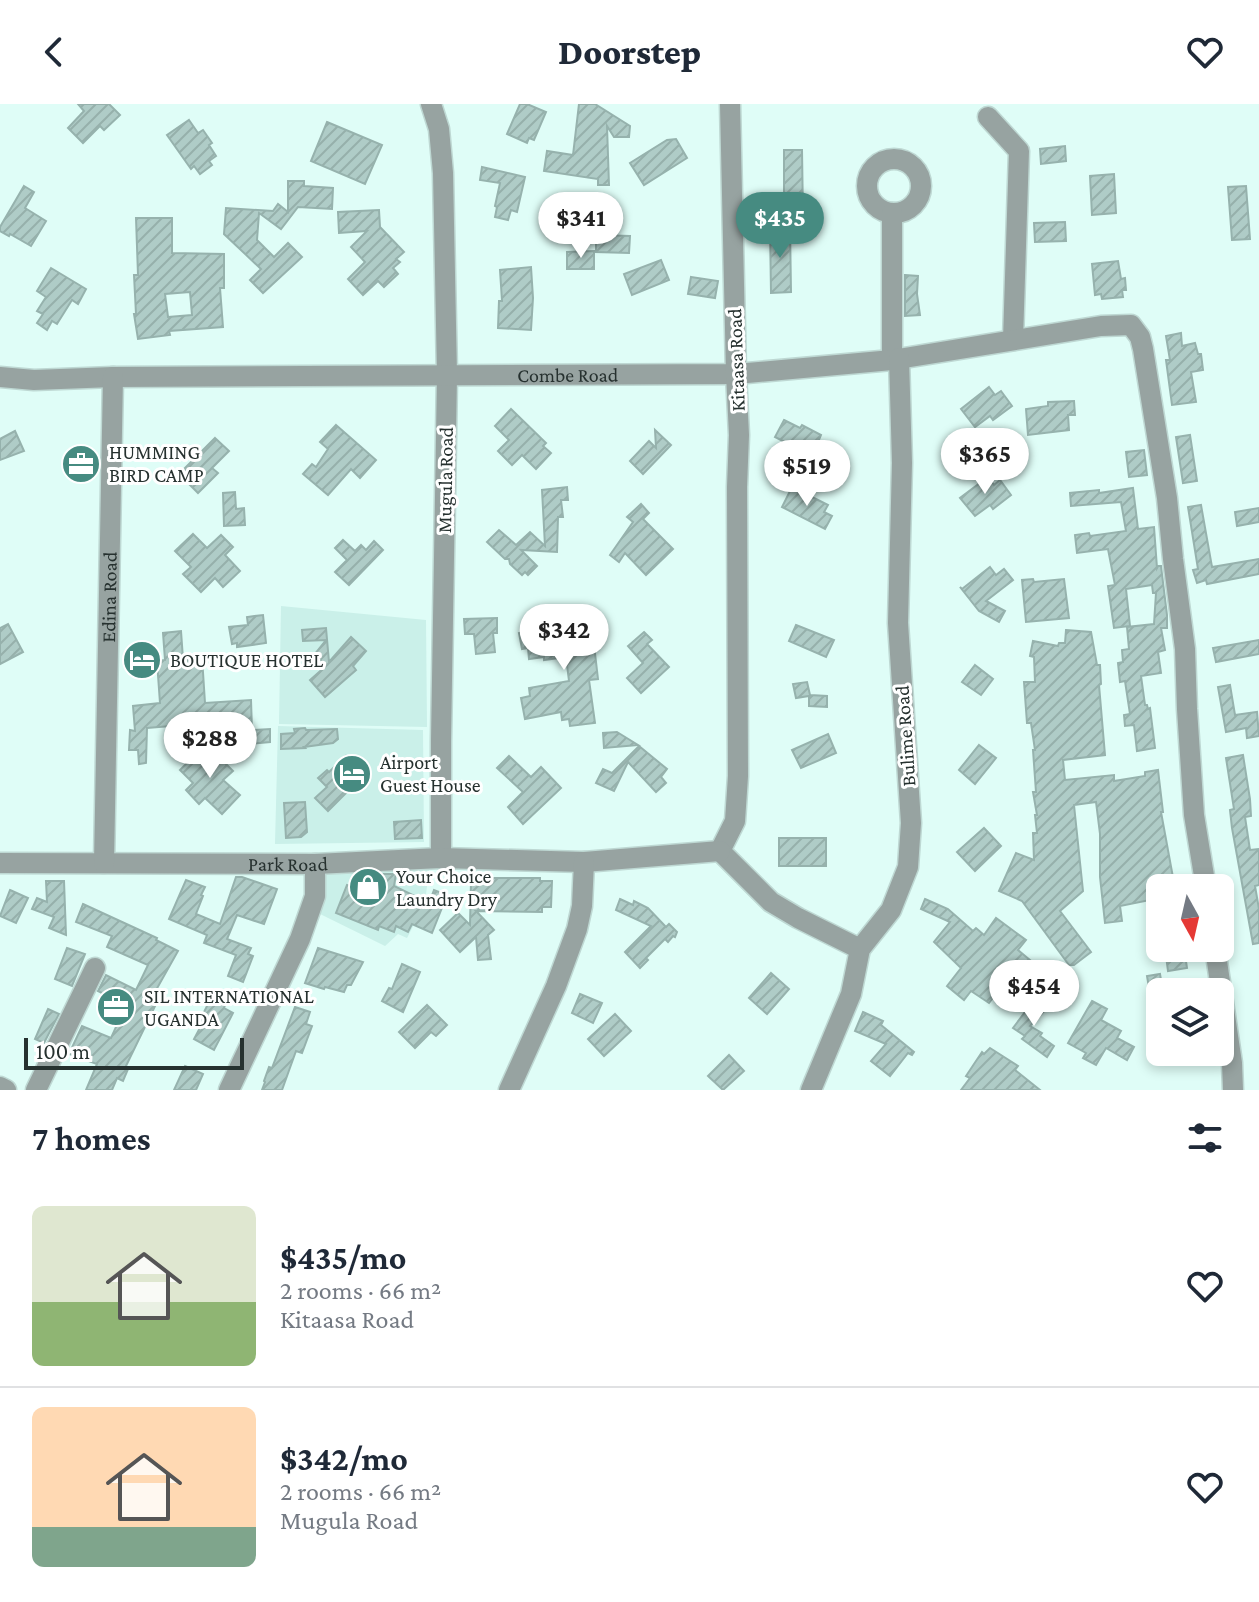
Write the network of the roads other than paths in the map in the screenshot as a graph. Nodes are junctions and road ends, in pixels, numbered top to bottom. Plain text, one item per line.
1 (431, 104) edge
2 (730, 104) edge
3 (988, 117) dead end
4 (892, 213) dead end
5 (1013, 340) junction
6 (896, 359) junction
7 (736, 374) junction
8 (447, 375) junction
9 (0, 377) edge
10 (113, 377) junction
11 (720, 851) junction
12 (441, 858) junction
13 (584, 862) junction
14 (0, 863) edge
15 (104, 863) junction
16 (315, 864) junction
17 (1204, 874) edge
18 (860, 949) junction
19 (1217, 962) edge
20 (95, 968) dead end
21 (0, 1087) edge
22 (6, 1090) edge
23 (36, 1090) edge
24 (229, 1090) edge
25 (509, 1090) edge
26 (811, 1090) edge
27 (1233, 1090) edge

1 - 8 street, Mugula Road
2 - 7 street, Kitaasa Road
3 - 5 street
4 - 6 street, Bulime Road
5 - 6 street, Combe Road
5 - 17 street, Combe Road
6 - 7 street, Combe Road
6 - 18 street, Bulime Road
7 - 8 street, Combe Road
7 - 11 street, Kitaasa Road
8 - 10 street, Combe Road
8 - 12 street, Mugula Road
9 - 10 street, Combe Road
10 - 15 street, Edina Road
11 - 13 street, Park Road
11 - 18 street
12 - 13 street, Park Road
12 - 16 street, Park Road
13 - 25 street
14 - 15 street, Park Road
15 - 16 street, Park Road
16 - 24 street
18 - 26 street, Bulime Road
19 - 27 street
20 - 23 street
21 - 22 street

